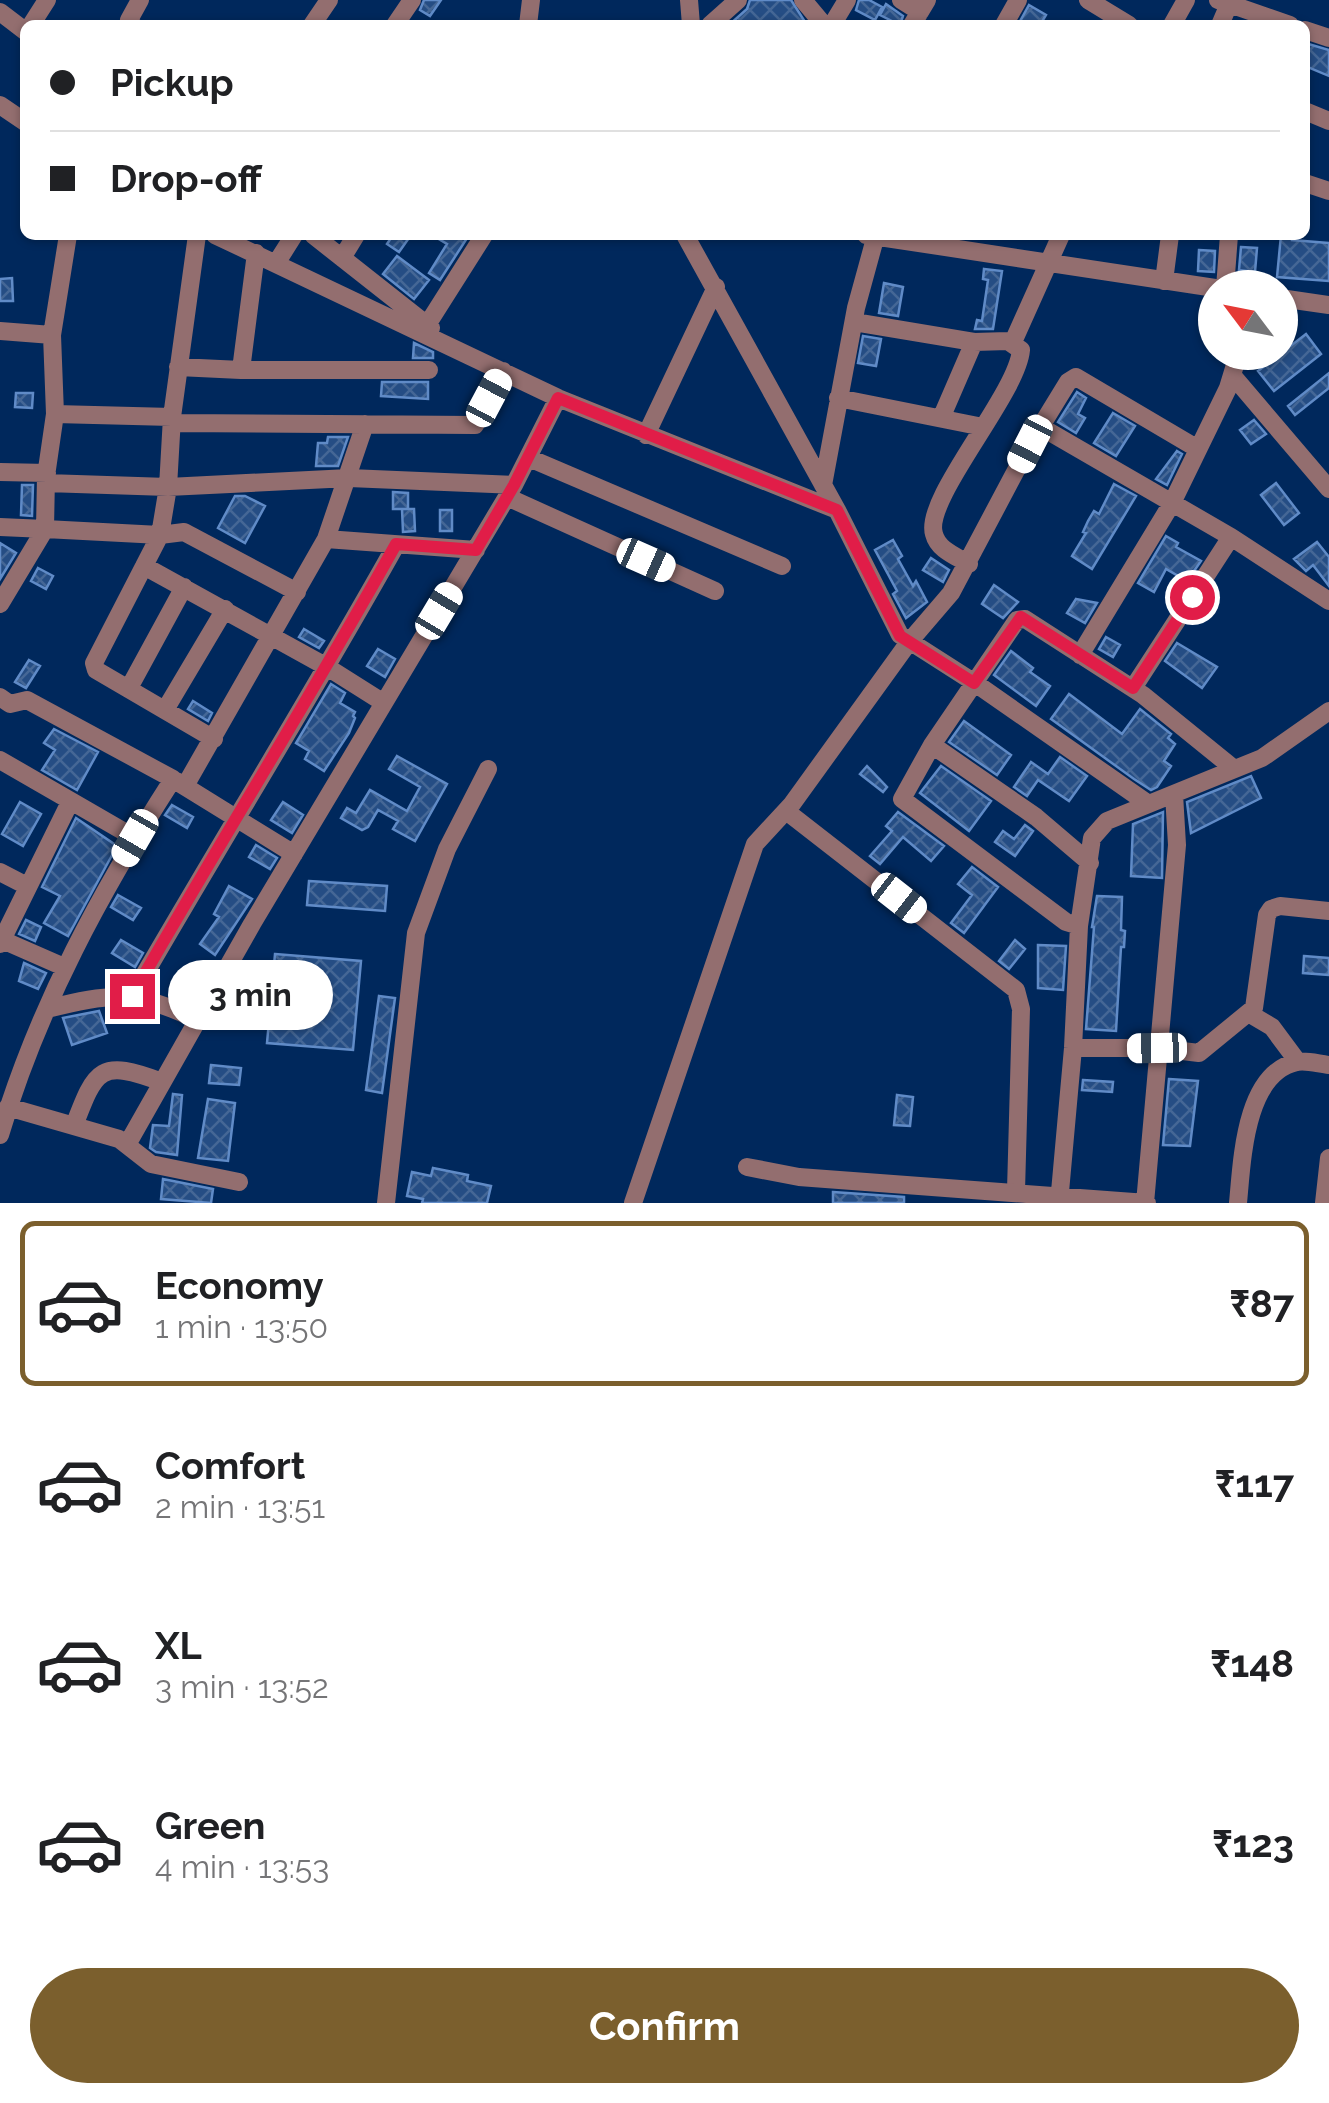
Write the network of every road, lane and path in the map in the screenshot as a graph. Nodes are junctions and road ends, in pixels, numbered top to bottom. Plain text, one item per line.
1 (738, 0) edge
2 (804, 0) edge
3 (901, 0) edge
4 (1096, 2) edge
5 (1224, 2) edge
6 (0, 12) edge
7 (920, 12) edge
8 (716, 20) edge
9 (820, 20) edge
10 (1123, 20) edge
11 (1276, 20) edge
12 (20, 27) edge
13 (67, 240) edge
14 (196, 240) edge
15 (226, 240) edge
16 (291, 240) edge
17 (319, 240) edge
18 (353, 240) edge
19 (481, 240) edge
20 (689, 240) edge
21 (871, 240) edge
22 (899, 240) edge
23 (1059, 240) edge
24 (1169, 240) edge
25 (1229, 240) edge
26 (256, 253) junction
27 (342, 258) junction
28 (277, 262) junction
29 (1049, 262) junction
30 (1226, 270) edge
31 (1164, 281) junction
32 (1198, 286) edge
33 (716, 287) junction
34 (1298, 300) edge
35 (1329, 304) edge
36 (854, 322) junction
37 (427, 325) junction
38 (0, 331) edge
39 (52, 335) junction
40 (974, 342) junction
41 (1013, 342) junction
42 (458, 350) junction
43 (178, 366) junction
44 (242, 370) junction
45 (429, 370) dead end
46 (1234, 370) edge
47 (503, 371) junction
48 (1233, 376) junction
49 (558, 398) junction
50 (838, 398) junction
51 (55, 414) junction
52 (942, 416) junction
53 (172, 420) junction
54 (365, 424) junction
55 (983, 426) junction
56 (1041, 427) junction
57 (646, 435) junction
58 (1198, 449) junction
59 (529, 458) junction
60 (0, 472) edge
61 (46, 478) junction
62 (349, 478) junction
63 (823, 485) junction
64 (168, 487) junction
65 (1329, 490) edge
66 (510, 491) junction
67 (1172, 503) junction
68 (837, 510) junction
69 (0, 527) edge
70 (45, 529) junction
71 (160, 535) junction
72 (1232, 537) junction
73 (326, 540) junction
74 (396, 544) junction
75 (476, 550) junction
76 (968, 564) junction
77 (144, 566) junction
78 (782, 566) dead end
79 (184, 587) junction
80 (297, 592) junction
81 (716, 592) dead end
82 (1329, 601) edge
83 (0, 604) edge
84 (225, 609) junction
85 (270, 635) junction
86 (909, 642) junction
87 (1080, 656) junction
88 (327, 667) junction
89 (974, 683) junction
90 (129, 688) junction
91 (1133, 688) junction
92 (384, 703) junction
93 (3, 705) edge
94 (165, 710) junction
95 (1329, 711) edge
96 (214, 739) junction
97 (932, 744) junction
98 (0, 760) edge
99 (1233, 768) junction
100 (488, 769) dead end
101 (179, 783) junction
102 (1174, 794) junction
103 (70, 802) junction
104 (1147, 803) junction
105 (786, 811) junction
106 (235, 817) junction
107 (135, 838) junction
108 (294, 854) junction
109 (1090, 863) junction
110 (0, 872) edge
111 (28, 886) junction
112 (1329, 911) edge
113 (1079, 926) junction
114 (1, 941) edge
115 (64, 967) junction
116 (132, 996) junction
117 (47, 1009) junction
118 (1250, 1014) junction
119 (197, 1020) junction
120 (1074, 1048) junction
121 (1157, 1048) junction
122 (1298, 1062) junction
123 (1329, 1065) edge
124 (162, 1082) junction
125 (6, 1100) edge
126 (74, 1126) junction
127 (0, 1135) edge
128 (128, 1143) junction
129 (1329, 1158) edge
130 (747, 1167) dead end
131 (239, 1182) dead end
132 (1016, 1190) junction
133 (1059, 1198) edge
134 (386, 1203) edge
135 (633, 1203) edge
136 (1146, 1203) edge
137 (1238, 1203) edge
138 (1324, 1203) edge

1 - 8 street
2 - 9 street
3 - 7 street
4 - 10 street
5 - 11 street
6 - 12 street
13 - 39 street
14 - 43 street
15 - 26 street
16 - 28 street
17 - 27 street
18 - 27 street
19 - 37 street
20 - 33 street
21 - 36 street
22 - 29 street
23 - 29 street
24 - 31 street
25 - 30 street
26 - 28 street
26 - 44 street
27 - 37 street
28 - 42 street
29 - 31 street
29 - 41 street
31 - 32 street
33 - 57 street
33 - 63 street
34 - 35 street
36 - 40 street
36 - 50 street
37 - 42 street
38 - 39 street
39 - 51 street
40 - 41 street
40 - 52 street
41 - 55 street
42 - 47 street
43 - 44 street
43 - 53 street
44 - 45 street
46 - 48 street
47 - 49 street
47 - 54 street
48 - 58 street
48 - 65 street
49 - 57 street
49 - 59 street
50 - 52 street
50 - 63 street
51 - 53 street
51 - 61 street
52 - 55 street
53 - 54 street
53 - 64 street
54 - 62 street
55 - 76 street
56 - 58 street
56 - 67 street
56 - 76 street
57 - 68 street
58 - 67 street
59 - 66 street
59 - 78 street
60 - 61 street
61 - 64 street
61 - 70 street
62 - 64 street
62 - 66 street
62 - 73 street
63 - 68 street
64 - 71 street
66 - 75 street
66 - 81 street
67 - 72 street
67 - 87 street
68 - 86 street
69 - 70 street
70 - 71 street
70 - 83 street
71 - 77 street
71 - 80 street
72 - 82 street
72 - 91 street
73 - 74 street
73 - 80 street
74 - 75 street
74 - 88 street
75 - 92 street
76 - 86 street
77 - 79 street
77 - 90 street
79 - 84 street
79 - 90 street
80 - 85 street
84 - 85 street
84 - 94 street
85 - 88 street
85 - 96 street
86 - 89 street
86 - 105 street
87 - 89 street
87 - 91 street
88 - 92 street
88 - 106 street
89 - 97 street
89 - 104 street
90 - 94 street
91 - 99 street
92 - 108 street
93 - 101 street
94 - 96 street
95 - 99 street
96 - 101 street
97 - 109 street
97 - 113 street
98 - 103 street
99 - 102 street
100 - 134 street
101 - 106 street
101 - 107 street
102 - 104 street
102 - 121 street
103 - 107 street
103 - 111 street
104 - 109 street
105 - 132 street
105 - 135 street
106 - 108 street
106 - 116 street
107 - 115 street
108 - 119 street
109 - 113 street
110 - 111 street
111 - 114 street
112 - 118 street
113 - 120 street
114 - 115 street
115 - 117 street
116 - 117 street
116 - 119 street
117 - 125 street
118 - 121 street
118 - 122 street
119 - 124 street
120 - 121 street
120 - 133 street
121 - 136 street
122 - 123 street
122 - 137 street
124 - 126 street
124 - 128 street
125 - 126 street
125 - 127 street
126 - 128 street
128 - 131 street
129 - 138 street
130 - 132 street
132 - 133 street
133 - 136 street

